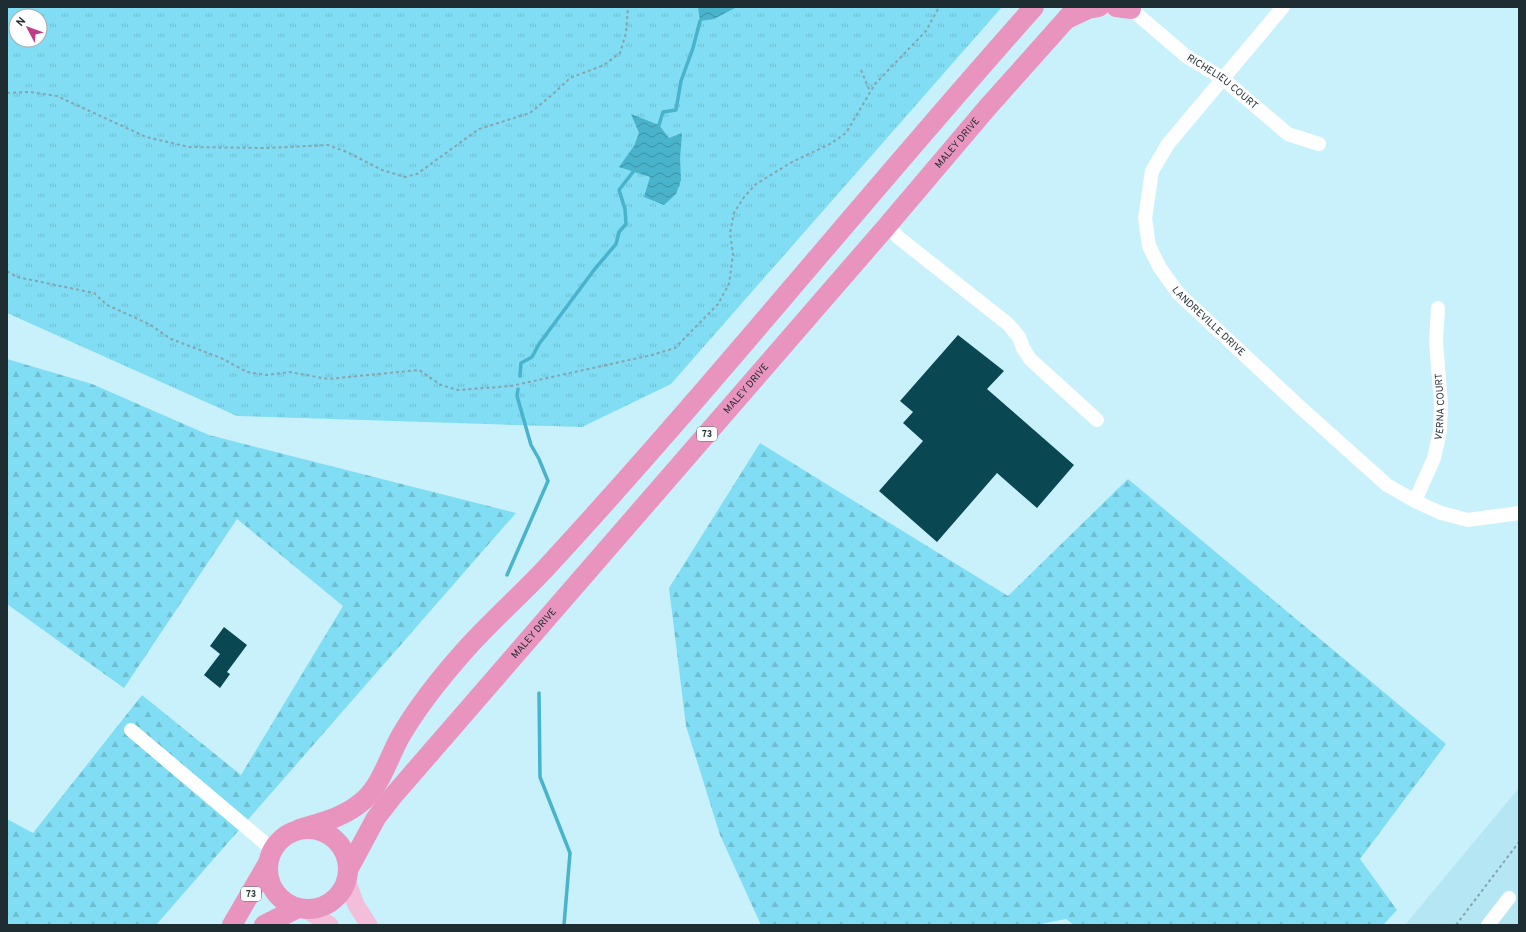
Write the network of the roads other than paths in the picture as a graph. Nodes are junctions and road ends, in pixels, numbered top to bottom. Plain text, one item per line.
1 (1034, 7) edge
2 (1099, 7) edge
3 (1282, 7) edge
4 (1125, 8) edge
5 (1072, 13) edge
6 (1222, 78) junction
7 (1319, 144) dead end
8 (887, 226) junction
9 (1438, 308) dead end
10 (1097, 420) dead end
11 (1415, 501) junction
12 (1519, 514) edge
13 (131, 730) dead end
14 (299, 829) junction
15 (270, 856) junction
16 (347, 875) junction
17 (1510, 898) dead end
18 (302, 908) junction
19 (1493, 923) edge
20 (232, 925) edge
21 (264, 925) edge
22 (330, 925) edge
23 (369, 925) edge

1 - 14 highway
2 - 5 highway
3 - 6 street, LANDREVILLE DRIVE
4 - 6 street, RICHELIEU COURT
5 - 8 highway, MALEY DRIVE / 73
6 - 7 street, RICHELIEU COURT
6 - 11 street, LANDREVILLE DRIVE
8 - 10 street
8 - 16 highway, MALEY DRIVE / 73
9 - 11 street, VERNA COURT
11 - 12 street, LANDREVILLE DRIVE
13 - 15 street
14 - 15 highway
14 - 16 highway
15 - 18 highway
15 - 20 highway, 73
16 - 18 highway
16 - 23 main road
17 - 19 street
18 - 21 highway
18 - 22 main road

